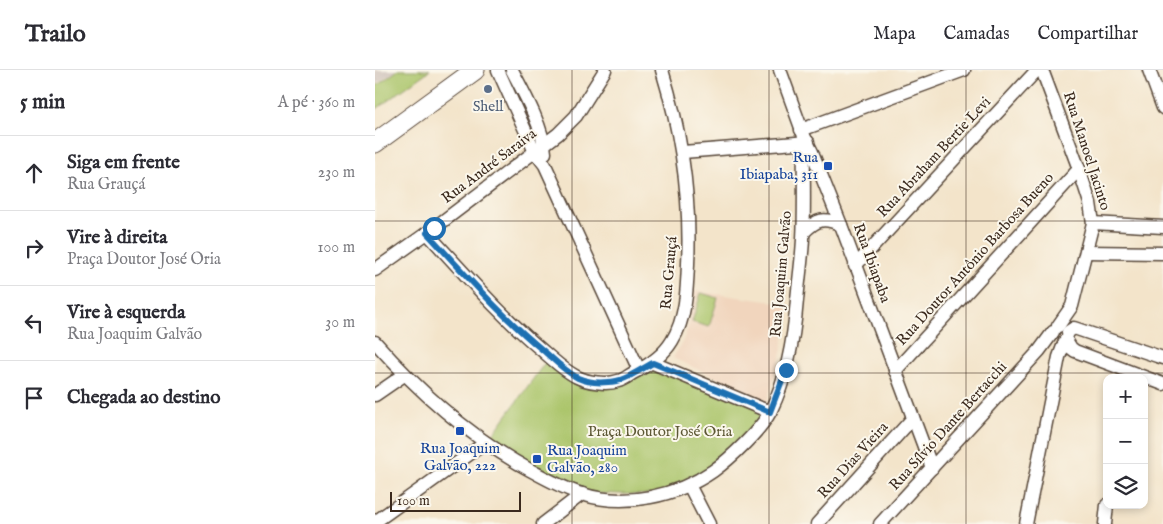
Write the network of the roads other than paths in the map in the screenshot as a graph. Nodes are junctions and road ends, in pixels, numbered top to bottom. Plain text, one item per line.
1 (455, 70) edge
2 (475, 70) edge
3 (498, 70) edge
4 (512, 70) edge
5 (605, 70) edge
6 (662, 70) edge
7 (780, 70) edge
8 (964, 70) edge
9 (1037, 70) edge
10 (1043, 70) edge
11 (1149, 70) edge
12 (1163, 108) edge
13 (375, 128) edge
14 (804, 137) junction
15 (375, 143) edge
16 (540, 149) junction
17 (683, 152) junction
18 (1079, 169) junction
19 (1093, 224) junction
20 (841, 225) junction
21 (1163, 227) edge
22 (804, 232) junction
23 (427, 233) junction
24 (1086, 252) junction
25 (1163, 253) edge
26 (855, 266) junction
27 (375, 270) edge
28 (1061, 336) junction
29 (375, 342) edge
30 (1163, 358) edge
31 (653, 363) junction
32 (639, 370) junction
33 (895, 371) junction
34 (1121, 373) edge
35 (404, 374) junction
36 (1163, 384) edge
37 (375, 395) edge
38 (770, 412) junction
39 (913, 418) junction
40 (485, 443) junction
41 (932, 468) junction
42 (689, 485) junction
43 (583, 494) junction
44 (1107, 509) edge
45 (375, 522) edge
46 (543, 524) edge
47 (709, 524) edge
48 (817, 524) edge
49 (880, 524) edge
50 (1026, 524) edge
51 (1105, 524) edge

1 - 13 highway
2 - 15 highway
3 - 16 street
4 - 16 street
5 - 16 street, Rua André Saraiva
6 - 17 street, Rua Grauçá
7 - 14 street, Rua Ibiapaba
8 - 14 street
9 - 26 street, Rua Abraham Bertie Levi
10 - 18 street, Rua Manoel Jacinto
11 - 12 street
14 - 17 street
14 - 20 street, Rua Ibiapaba
14 - 22 street, Rua Joaquim Galvão
16 - 23 street, Rua André Saraiva
16 - 32 street
17 - 31 street, Rua Grauçá
18 - 19 street, Rua Manoel Jacinto
18 - 33 street, Rua Doutor Antônio Barbosa Bueno
19 - 21 street
19 - 24 street, Rua Manoel Jacinto
20 - 22 street
20 - 26 street, Rua Ibiapaba
22 - 38 street, Rua Joaquim Galvão
23 - 27 street, Rua André Saraiva
23 - 32 street, Rua Grauçá
24 - 25 street
24 - 28 street, Rua Manoel Jacinto
26 - 33 street, Rua Ibiapaba
28 - 30 street
28 - 34 street
28 - 41 street, Rua Sílvio Dante Bertacchi
28 - 50 street, Rua Manoel Jacinto
29 - 35 street, Rua Joaquim Galvão
31 - 32 street, Rua Grauçá
31 - 38 street
33 - 39 street, Rua Ibiapaba
34 - 36 street
35 - 37 street
35 - 40 street, Rua Joaquim Galvão
38 - 42 street, Rua Joaquim Galvão
39 - 41 street, Rua Ibiapaba
39 - 48 street, Rua Dias Vieira
40 - 43 street, Rua Joaquim Galvão
40 - 45 street
41 - 49 street, Rua Sílvio Dante Bertacchi
42 - 43 street, Rua Joaquim Galvão
42 - 47 street
43 - 46 street
44 - 51 street

